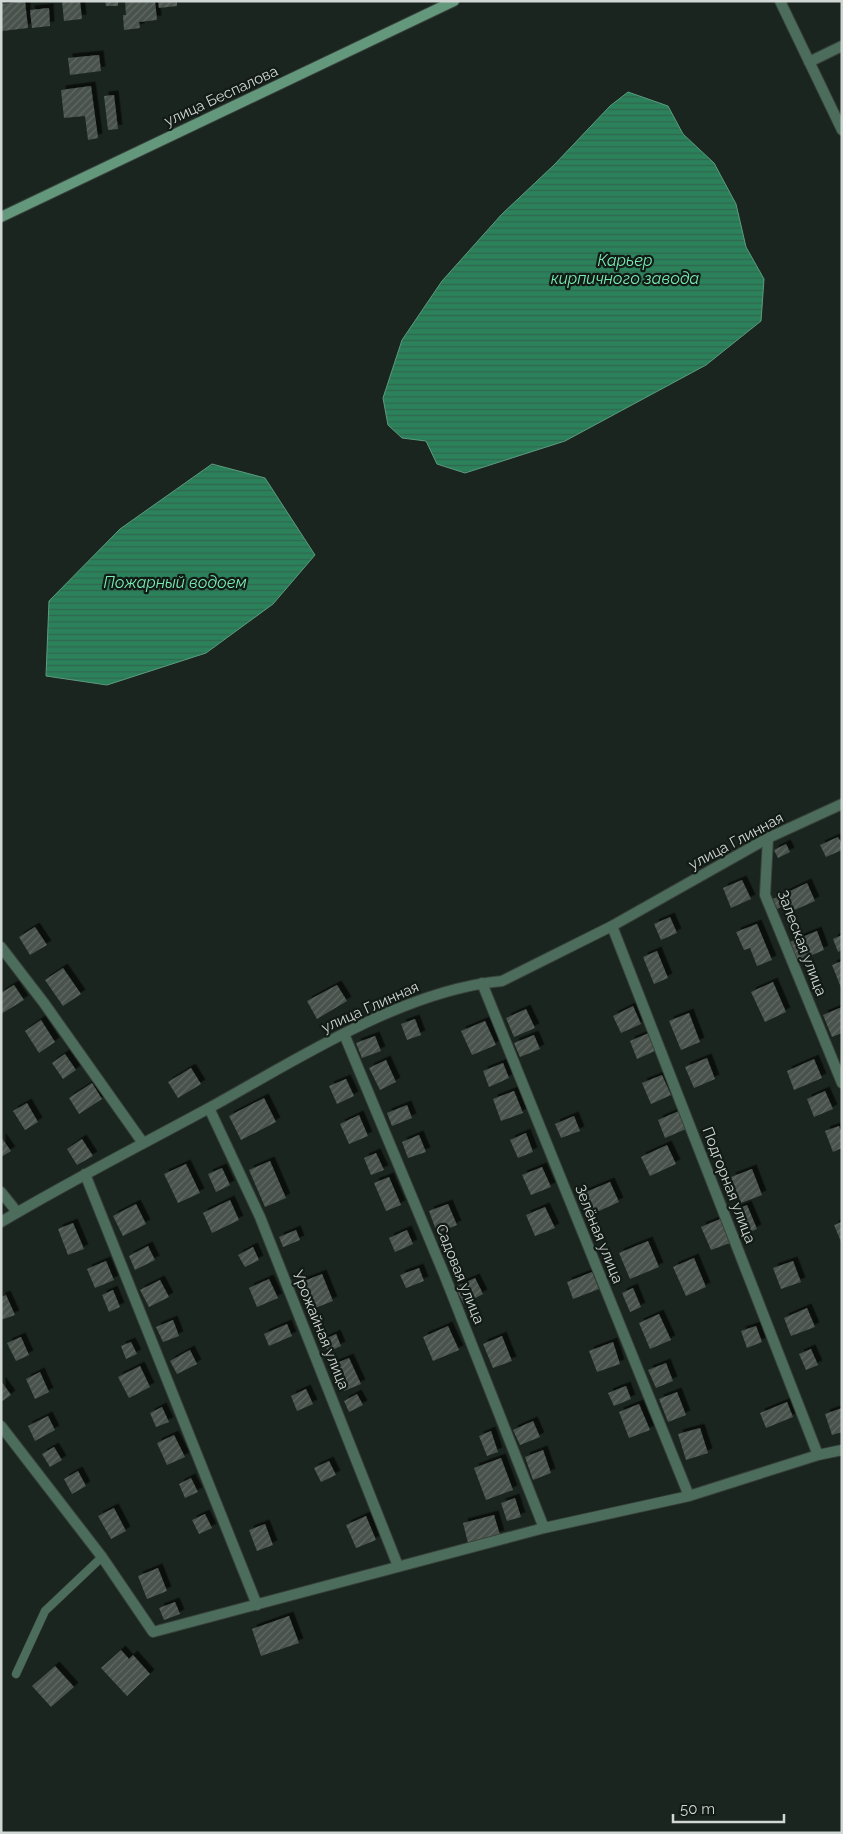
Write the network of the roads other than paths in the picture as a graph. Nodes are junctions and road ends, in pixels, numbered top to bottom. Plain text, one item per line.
1 (454, 1) edge
2 (780, 1) edge
3 (842, 46) edge
4 (809, 62) junction
5 (842, 130) edge
6 (1, 217) edge
7 (842, 804) edge
8 (768, 838) junction
9 (612, 926) junction
10 (1, 947) edge
11 (482, 983) junction
12 (344, 1034) junction
13 (842, 1083) edge
14 (208, 1108) junction
15 (143, 1143) junction
16 (85, 1174) junction
17 (1, 1192) edge
18 (17, 1212) junction
19 (1, 1222) edge
20 (1, 1426) edge
21 (842, 1450) edge
22 (818, 1455) junction
23 (689, 1496) junction
24 (544, 1528) junction
25 (102, 1557) junction
26 (398, 1566) junction
27 (256, 1605) junction
28 (16, 1674) dead end

1 - 6 main road, улица Беспалова
2 - 4 street
3 - 4 street
4 - 5 street
7 - 8 street, улица Глинная
8 - 9 street, улица Глинная
8 - 13 street, Залеская улица
9 - 11 street, улица Глинная
9 - 22 street, Подгорная улица
10 - 15 street
11 - 12 street, улица Глинная
11 - 23 street, Зелёная улица
12 - 14 street, улица Глинная
12 - 24 street, Садовая улица
14 - 15 street, улица Глинная
14 - 26 street, Урожайная улица
15 - 16 street, улица Глинная
16 - 18 street, улица Глинная
16 - 27 street
17 - 18 street
18 - 19 street, улица Глинная
20 - 25 street
21 - 22 street
22 - 23 street
23 - 24 street
24 - 26 street
25 - 27 street
25 - 28 lane
26 - 27 street

